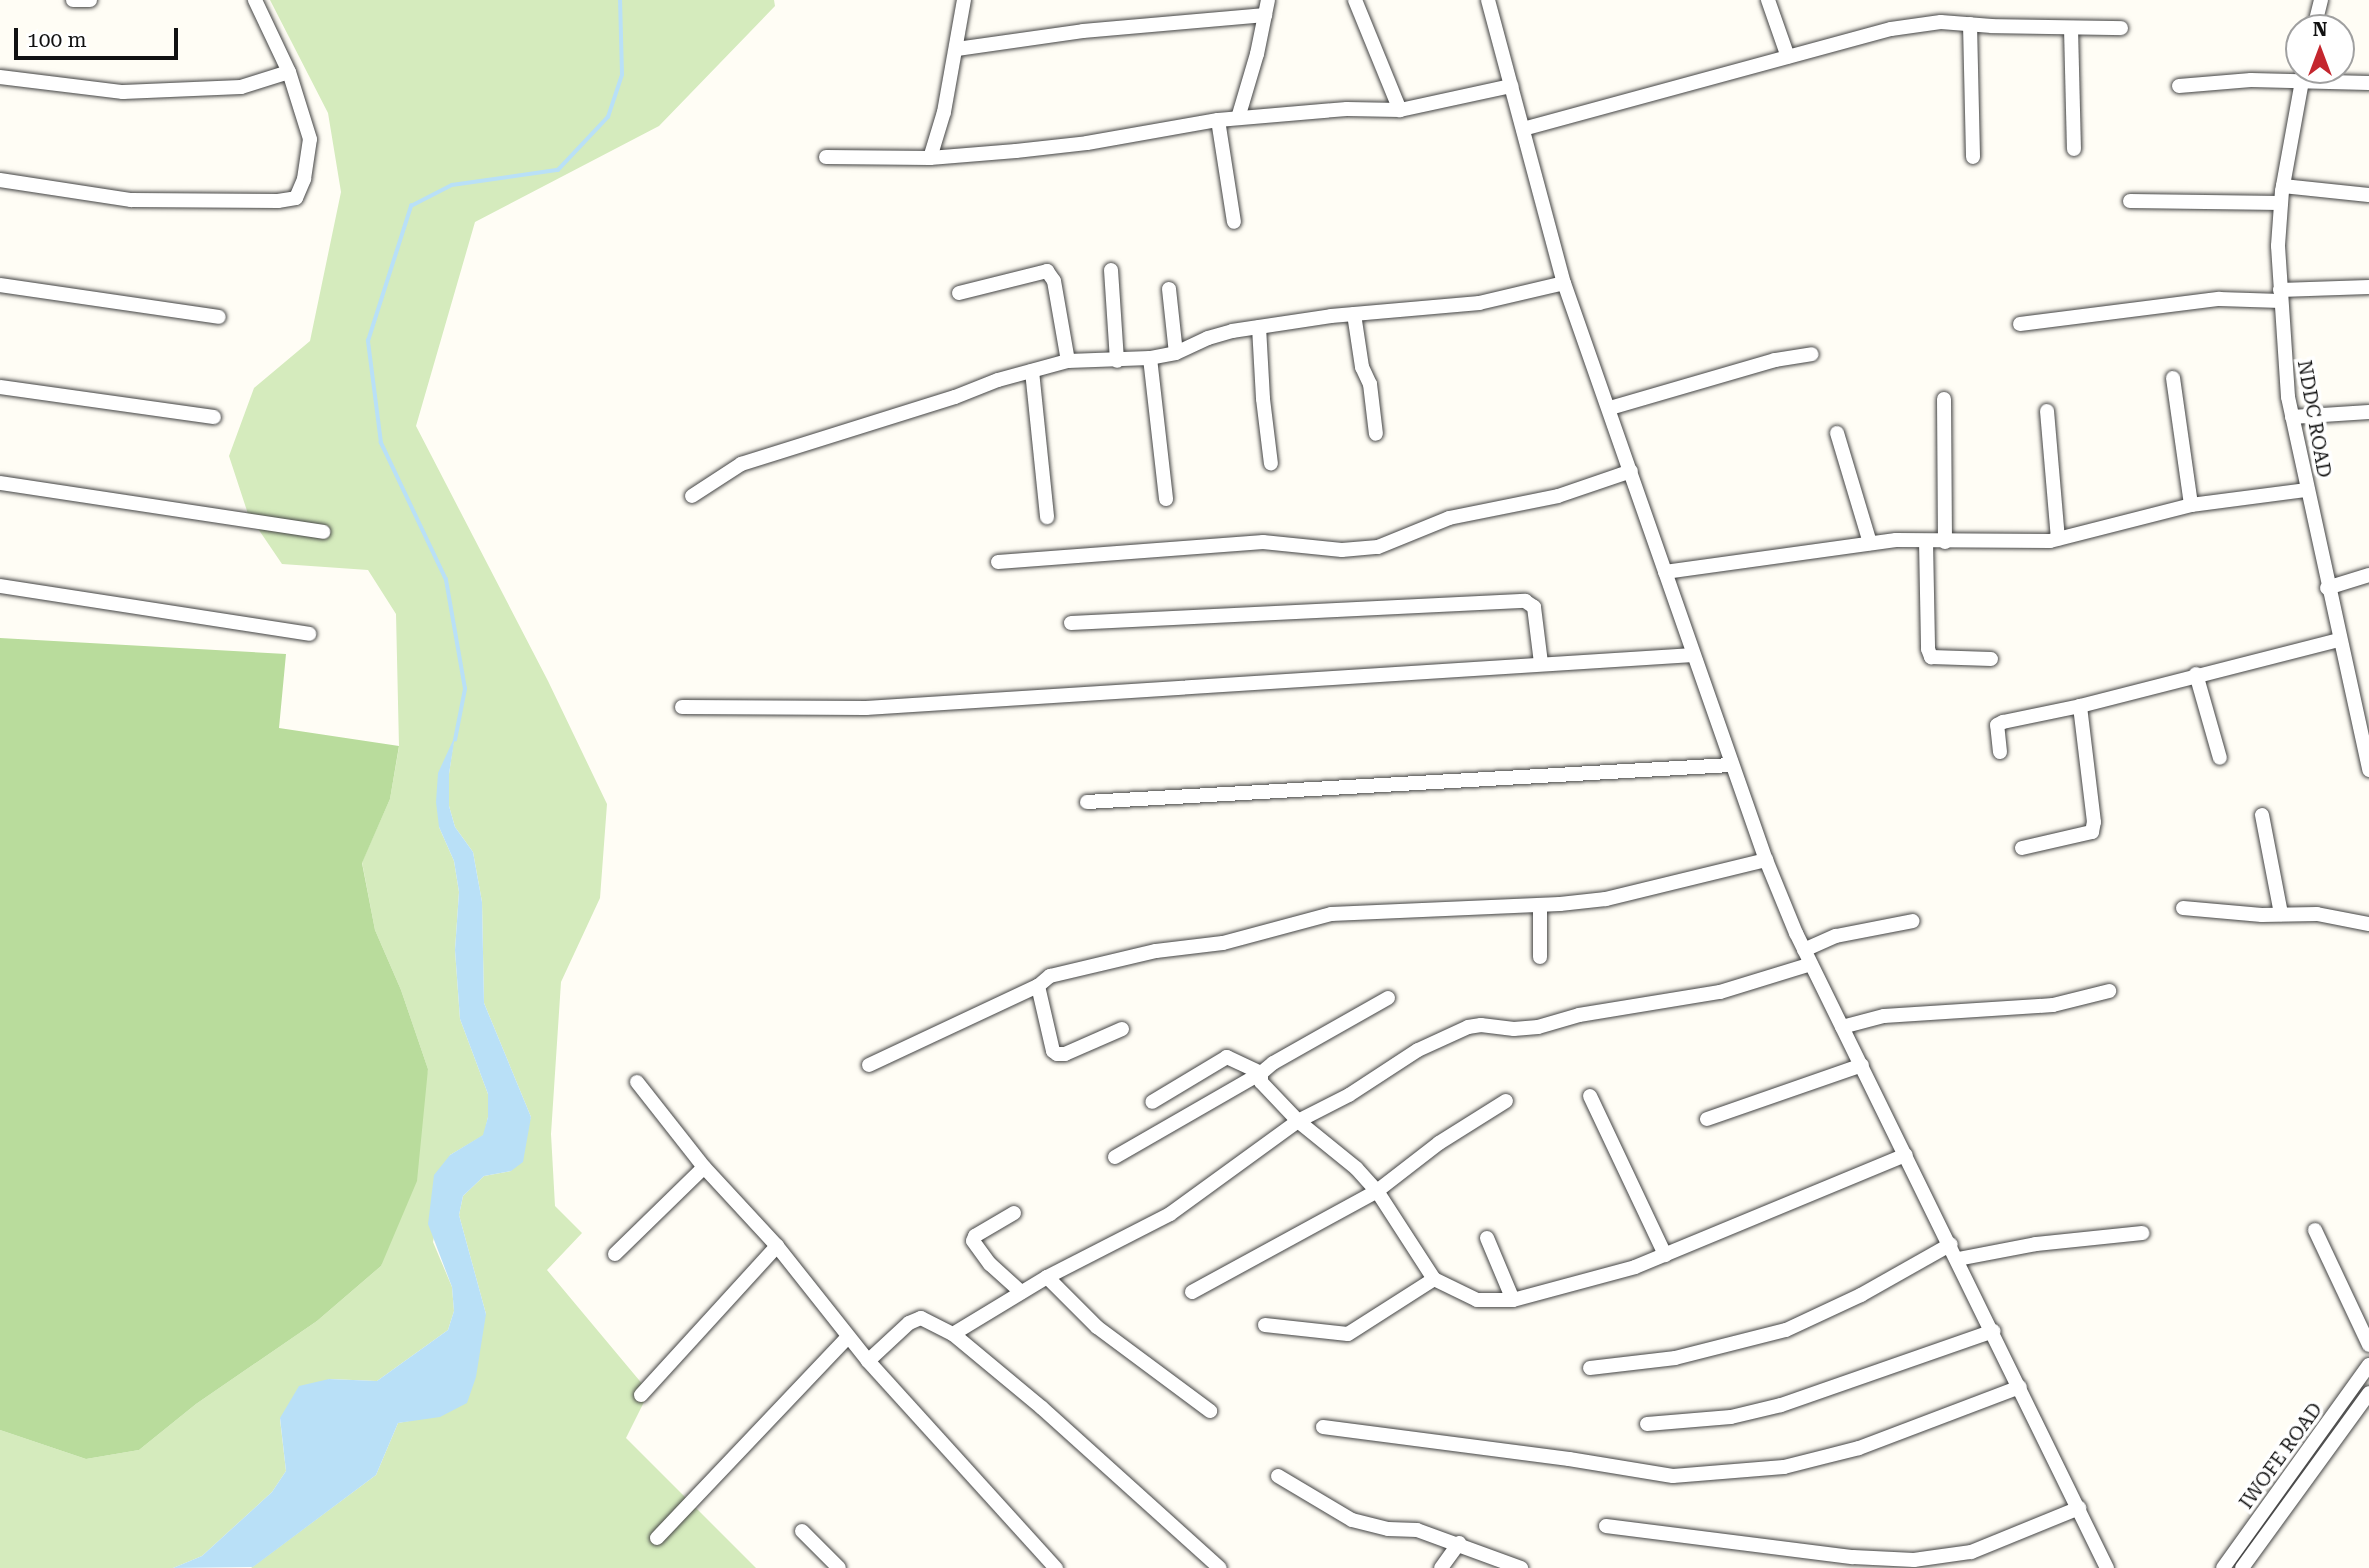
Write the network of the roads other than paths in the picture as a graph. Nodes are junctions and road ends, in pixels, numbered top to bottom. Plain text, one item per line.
1 (73, 0) edge
2 (90, 0) edge
3 (255, 0) edge
4 (964, 0) edge
5 (1268, 0) edge
6 (1355, 0) edge
7 (1488, 0) edge
8 (1768, 0) edge
9 (1265, 15) junction
10 (1970, 24) junction
11 (2071, 28) junction
12 (2121, 28) dead end
13 (957, 49) junction
14 (1788, 57) junction
15 (289, 72) junction
16 (0, 77) edge
17 (2285, 77) edge
18 (2302, 84) edge
19 (1511, 86) junction
20 (2179, 86) dead end
21 (1400, 110) junction
22 (1238, 118) junction
23 (1217, 120) junction
24 (1523, 129) junction
25 (2074, 149) dead end
26 (826, 157) dead end
27 (1973, 157) dead end
28 (930, 158) junction
29 (0, 180) edge
30 (2283, 186) junction
31 (2369, 195) edge
32 (2130, 201) dead end
33 (2281, 203) junction
34 (1234, 222) dead end
35 (1111, 270) dead end
36 (1564, 283) junction
37 (0, 285) edge
38 (2369, 287) edge
39 (1169, 289) dead end
40 (959, 293) dead end
41 (2281, 295) junction
42 (1354, 314) junction
43 (219, 317) dead end
44 (2020, 324) dead end
45 (1259, 327) junction
46 (1176, 353) junction
47 (1812, 354) dead end
48 (1150, 358) junction
49 (1068, 361) junction
50 (1117, 361) junction
51 (1031, 371) junction
52 (2173, 378) dead end
53 (0, 387) edge
54 (1944, 399) dead end
55 (1609, 408) junction
56 (2047, 411) dead end
57 (2369, 412) edge
58 (214, 417) dead end
59 (2292, 417) junction
60 (1837, 433) dead end
61 (1376, 434) dead end
62 (1272, 464) dead end
63 (1631, 471) junction
64 (0, 483) edge
65 (2307, 490) junction
66 (692, 496) dead end
67 (1166, 499) dead end
68 (2191, 505) junction
69 (1047, 517) dead end
70 (323, 532) dead end
71 (2059, 539) junction
72 (1926, 541) junction
73 (1945, 542) junction
74 (1871, 543) junction
75 (998, 562) dead end
76 (1665, 572) junction
77 (2369, 575) edge
78 (0, 586) edge
79 (2327, 588) junction
80 (1071, 623) dead end
81 (309, 634) dead end
82 (2339, 640) junction
83 (1693, 655) junction
84 (1991, 659) dead end
85 (1541, 663) junction
86 (2196, 674) junction
87 (2080, 706) junction
88 (682, 707) dead end
89 (2000, 752) dead end
90 (2220, 758) dead end
91 (1731, 765) junction
92 (2369, 770) edge
93 (1087, 802) dead end
94 (2262, 815) dead end
95 (2022, 848) dead end
96 (1766, 860) junction
97 (1540, 905) junction
98 (2183, 908) dead end
99 (2281, 914) junction
100 (1913, 921) dead end
101 (2369, 924) edge
102 (1540, 957) dead end
103 (1808, 957) junction
104 (1038, 986) junction
105 (2109, 991) dead end
106 (1388, 998) dead end
107 (1842, 1027) junction
108 (1122, 1029) dead end
109 (869, 1065) dead end
110 (1861, 1065) junction
111 (1261, 1073) junction
112 (637, 1082) dead end
113 (1590, 1096) dead end
114 (1506, 1101) dead end
115 (1152, 1102) dead end
116 (1707, 1119) dead end
117 (1298, 1121) junction
118 (1906, 1155) junction
119 (1115, 1157) dead end
120 (704, 1167) junction
121 (1377, 1191) junction
122 (1014, 1213) dead end
123 (2315, 1230) dead end
124 (2142, 1233) dead end
125 (1487, 1238) dead end
126 (1951, 1244) junction
127 (777, 1246) junction
128 (615, 1254) dead end
129 (1665, 1255) junction
130 (1958, 1259) junction
131 (1047, 1276) junction
132 (1434, 1279) junction
133 (1021, 1292) junction
134 (1192, 1292) dead end
135 (1513, 1300) junction
136 (1265, 1325) dead end
137 (1993, 1331) junction
138 (953, 1334) junction
139 (848, 1337) junction
140 (2369, 1345) edge
141 (868, 1361) junction
142 (2369, 1366) edge
143 (1590, 1368) dead end
144 (2020, 1387) junction
145 (642, 1395) dead end
146 (2367, 1400) edge
147 (1210, 1411) dead end
148 (1647, 1424) dead end
149 (1323, 1427) dead end
150 (1278, 1476) dead end
151 (2078, 1508) junction
152 (1606, 1527) dead end
153 (802, 1531) dead end
154 (657, 1538) dead end
155 (1459, 1543) junction
156 (839, 1568) edge
157 (1056, 1568) edge
158 (1220, 1568) edge
159 (1441, 1568) edge
160 (1521, 1568) edge
161 (2107, 1568) edge
162 (2223, 1568) edge
163 (2242, 1568) edge

1 - 2 street
3 - 15 street
4 - 13 street
5 - 9 street
6 - 21 street
7 - 19 street
8 - 14 street
9 - 13 street
9 - 22 street
10 - 11 street
10 - 14 street
10 - 27 street
11 - 12 street
11 - 25 street
13 - 28 street
14 - 24 street
15 - 16 street
15 - 29 street
17 - 20 street
18 - 30 street, NDDC ROAD
19 - 21 street
19 - 24 street
21 - 22 street
22 - 23 street
23 - 28 street
23 - 34 street
24 - 36 street
26 - 28 street
30 - 31 street
30 - 33 street, NDDC ROAD
32 - 33 street
33 - 41 street, NDDC ROAD
35 - 50 street
36 - 42 street
36 - 55 street
37 - 43 street
38 - 41 street
39 - 46 street
40 - 49 street
41 - 44 street
41 - 59 street, NDDC ROAD
42 - 45 street
42 - 61 street
45 - 46 street
45 - 62 street
46 - 48 street
47 - 55 street
48 - 50 street
48 - 67 street
49 - 50 street
49 - 51 street
51 - 66 street
51 - 69 street
52 - 68 street
53 - 58 street
54 - 73 street
55 - 63 street
56 - 71 street
57 - 59 street
59 - 65 street, NDDC ROAD
60 - 74 street
63 - 75 street
63 - 76 street
64 - 70 street
65 - 68 street
65 - 79 street, NDDC ROAD
68 - 71 street
71 - 73 street
72 - 73 street
72 - 74 street
72 - 84 street
74 - 76 street
76 - 83 street
77 - 79 street
78 - 81 street
79 - 82 street, NDDC ROAD
80 - 85 street
82 - 86 street
82 - 92 street, NDDC ROAD
83 - 85 street
83 - 91 street
85 - 88 street
86 - 87 street
86 - 90 street
87 - 89 street
87 - 95 street
91 - 93 street
91 - 96 street
94 - 99 street
96 - 97 street
96 - 103 street
97 - 102 street
97 - 104 street
98 - 99 street
99 - 101 street
100 - 103 street
103 - 107 street
103 - 117 street
104 - 108 street
104 - 109 street
105 - 107 street
106 - 111 street
107 - 110 street
110 - 116 street
110 - 118 street
111 - 115 street
111 - 117 street
111 - 119 street
112 - 120 street
113 - 129 street
114 - 121 street
117 - 121 street
117 - 131 street
118 - 126 street
118 - 129 street
120 - 127 street
120 - 128 street
121 - 132 street
121 - 134 street
122 - 133 street
123 - 140 street
124 - 130 street
125 - 135 street
126 - 130 street
126 - 143 street
127 - 139 street
127 - 145 street
129 - 135 street
130 - 137 street
131 - 133 street
131 - 147 street
132 - 135 street
132 - 136 street
133 - 138 street
137 - 144 street
137 - 148 street
138 - 141 street
138 - 158 street
139 - 141 street
139 - 154 street
141 - 157 street
142 - 162 street, IWOFE ROAD
144 - 149 street
144 - 151 street
146 - 163 street, IWOFE ROAD
150 - 155 street
151 - 152 street
151 - 161 street
153 - 156 street
155 - 159 street
155 - 160 street

